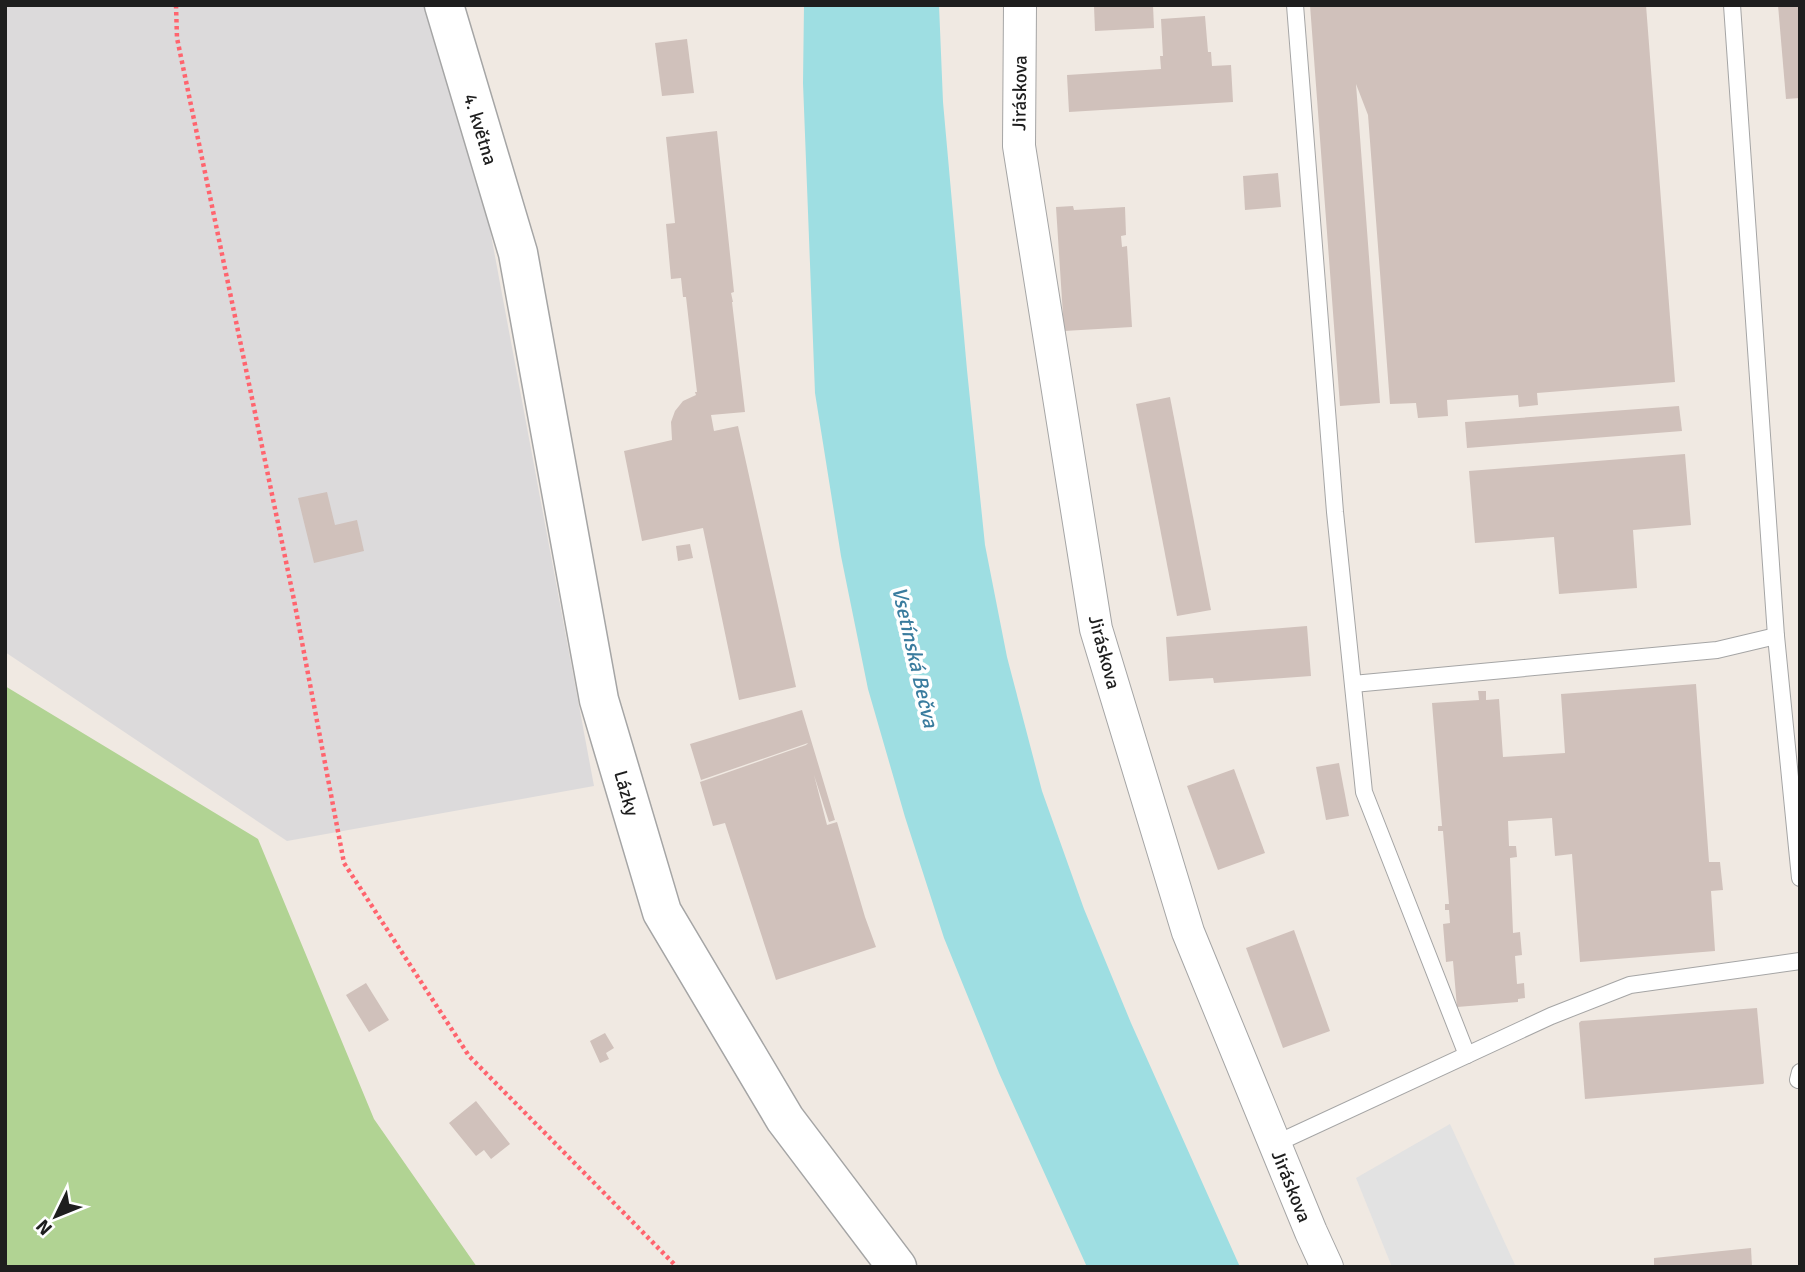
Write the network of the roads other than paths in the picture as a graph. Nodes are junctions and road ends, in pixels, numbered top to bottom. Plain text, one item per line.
1 (444, 5) edge
2 (1020, 5) edge
3 (1295, 5) edge
4 (1732, 5) edge
5 (518, 253) joint
6 (1776, 636) junction
7 (1353, 684) junction
8 (1800, 878) edge
9 (1800, 961) edge
10 (1467, 1055) junction
11 (1275, 1144) junction
12 (897, 1267) edge
13 (1327, 1267) edge

1 - 5 street, 4. května
2 - 11 street, Jiráskova
3 - 7 lane
4 - 6 lane
5 - 12 street, Lázky
6 - 7 lane
6 - 8 lane
7 - 10 lane
9 - 10 lane
10 - 11 lane
11 - 13 street, Jiráskova

